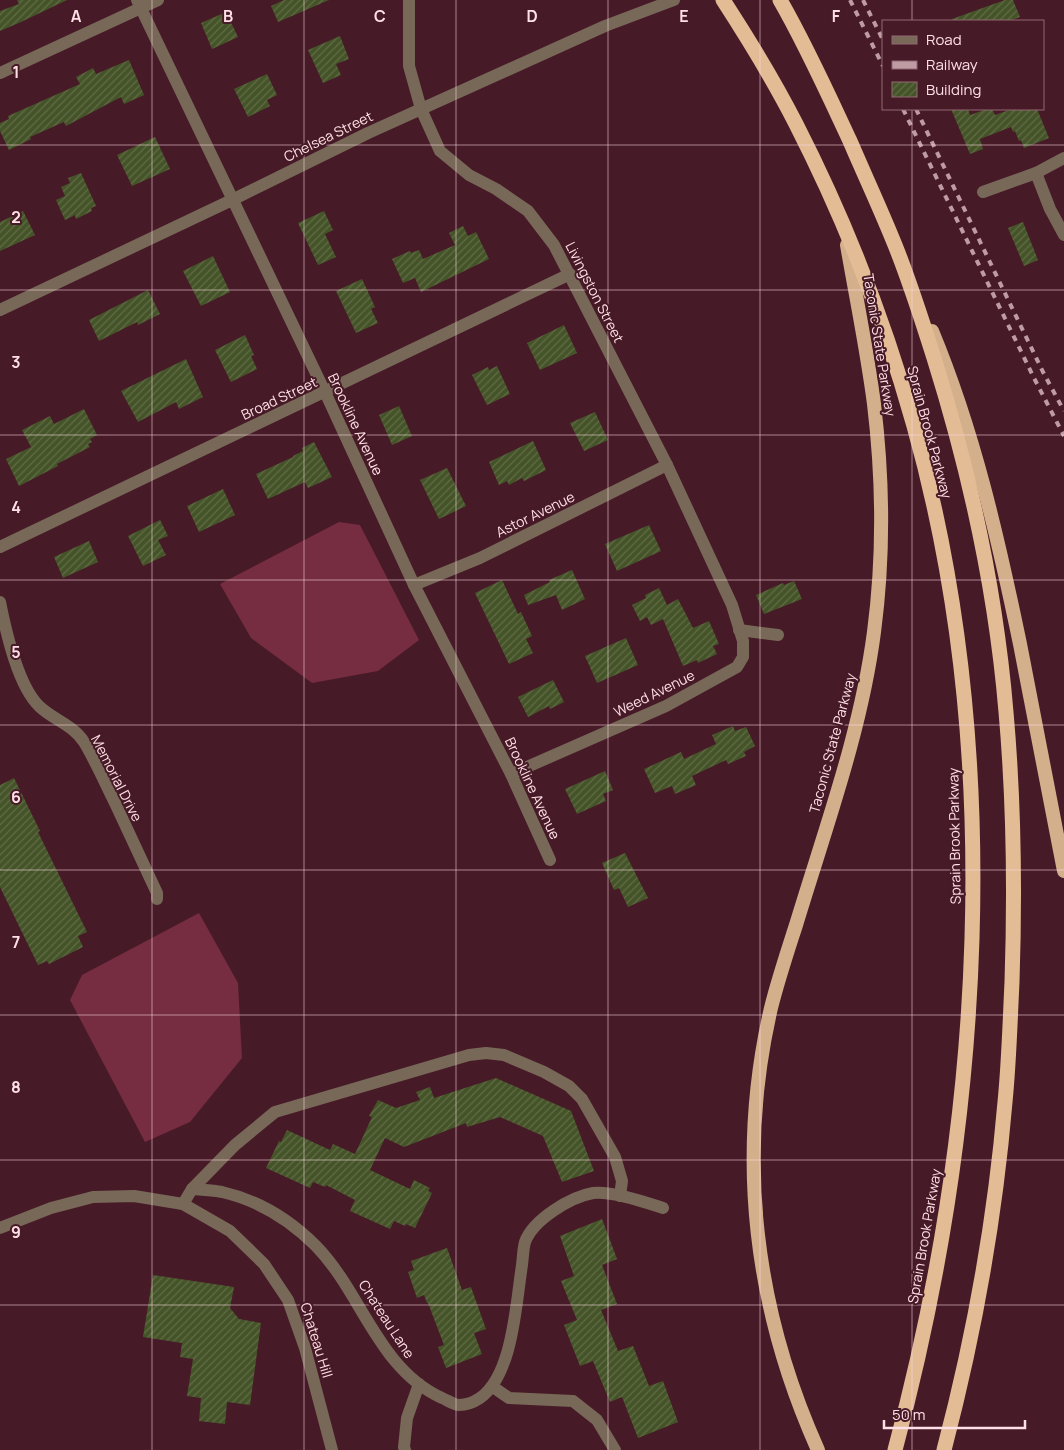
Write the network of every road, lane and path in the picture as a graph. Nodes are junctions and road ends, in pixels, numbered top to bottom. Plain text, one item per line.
1 (158, 0) edge
2 (409, 0) edge
3 (723, 0) edge
4 (780, 0) edge
5 (669, 2) edge
6 (139, 4) edge
7 (0, 73) edge
8 (421, 109) junction
9 (1064, 158) edge
10 (1036, 173) junction
11 (983, 192) dead end
12 (232, 200) junction
13 (845, 232) junction
14 (1064, 235) edge
15 (896, 246) junction
16 (570, 274) junction
17 (0, 310) edge
18 (325, 392) junction
19 (667, 465) junction
20 (0, 547) edge
21 (414, 585) junction
22 (0, 602) edge
23 (740, 630) junction
24 (778, 635) dead end
25 (511, 774) junction
26 (550, 860) dead end
27 (1064, 871) edge
28 (157, 900) dead end
29 (192, 1189) junction
30 (620, 1196) junction
31 (183, 1204) junction
32 (663, 1208) dead end
33 (0, 1228) edge
34 (419, 1384) junction
35 (493, 1386) junction
36 (332, 1450) edge
37 (405, 1450) edge
38 (615, 1450) edge
39 (818, 1450) edge
40 (895, 1450) edge
41 (944, 1450) edge

1 - 6 street
2 - 8 street, Livingston Street
3 - 13 highway, Taconic State Parkway
4 - 15 highway
5 - 8 street, Chelsea Street
6 - 7 street
6 - 12 street, Brookline Avenue
8 - 12 street, Chelsea Street
8 - 16 street, Livingston Street
9 - 10 street
10 - 11 street
10 - 14 street
12 - 17 street, Chelsea Street
12 - 18 street, Brookline Avenue
13 - 39 highway, Taconic State Parkway
13 - 40 highway, Sprain Brook Parkway
15 - 27 highway
15 - 41 highway, Sprain Brook Parkway
16 - 18 street, Broad Street
16 - 19 street, Livingston Street
18 - 20 street, Broad Street
18 - 21 street, Brookline Avenue
19 - 21 street, Astor Avenue
19 - 23 street, Livingston Street
21 - 25 street, Brookline Avenue
22 - 28 street, Memorial Drive
23 - 24 street
23 - 25 street, Weed Avenue
25 - 26 street, Brookline Avenue
29 - 30 street
29 - 31 street
29 - 34 street, Chateau Lane
30 - 32 street, Chateau Lane
30 - 35 street, Chateau Lane
31 - 33 street, Chateau Hill
31 - 36 street, Chateau Hill
34 - 35 street, Chateau Lane
34 - 37 street
35 - 38 street

